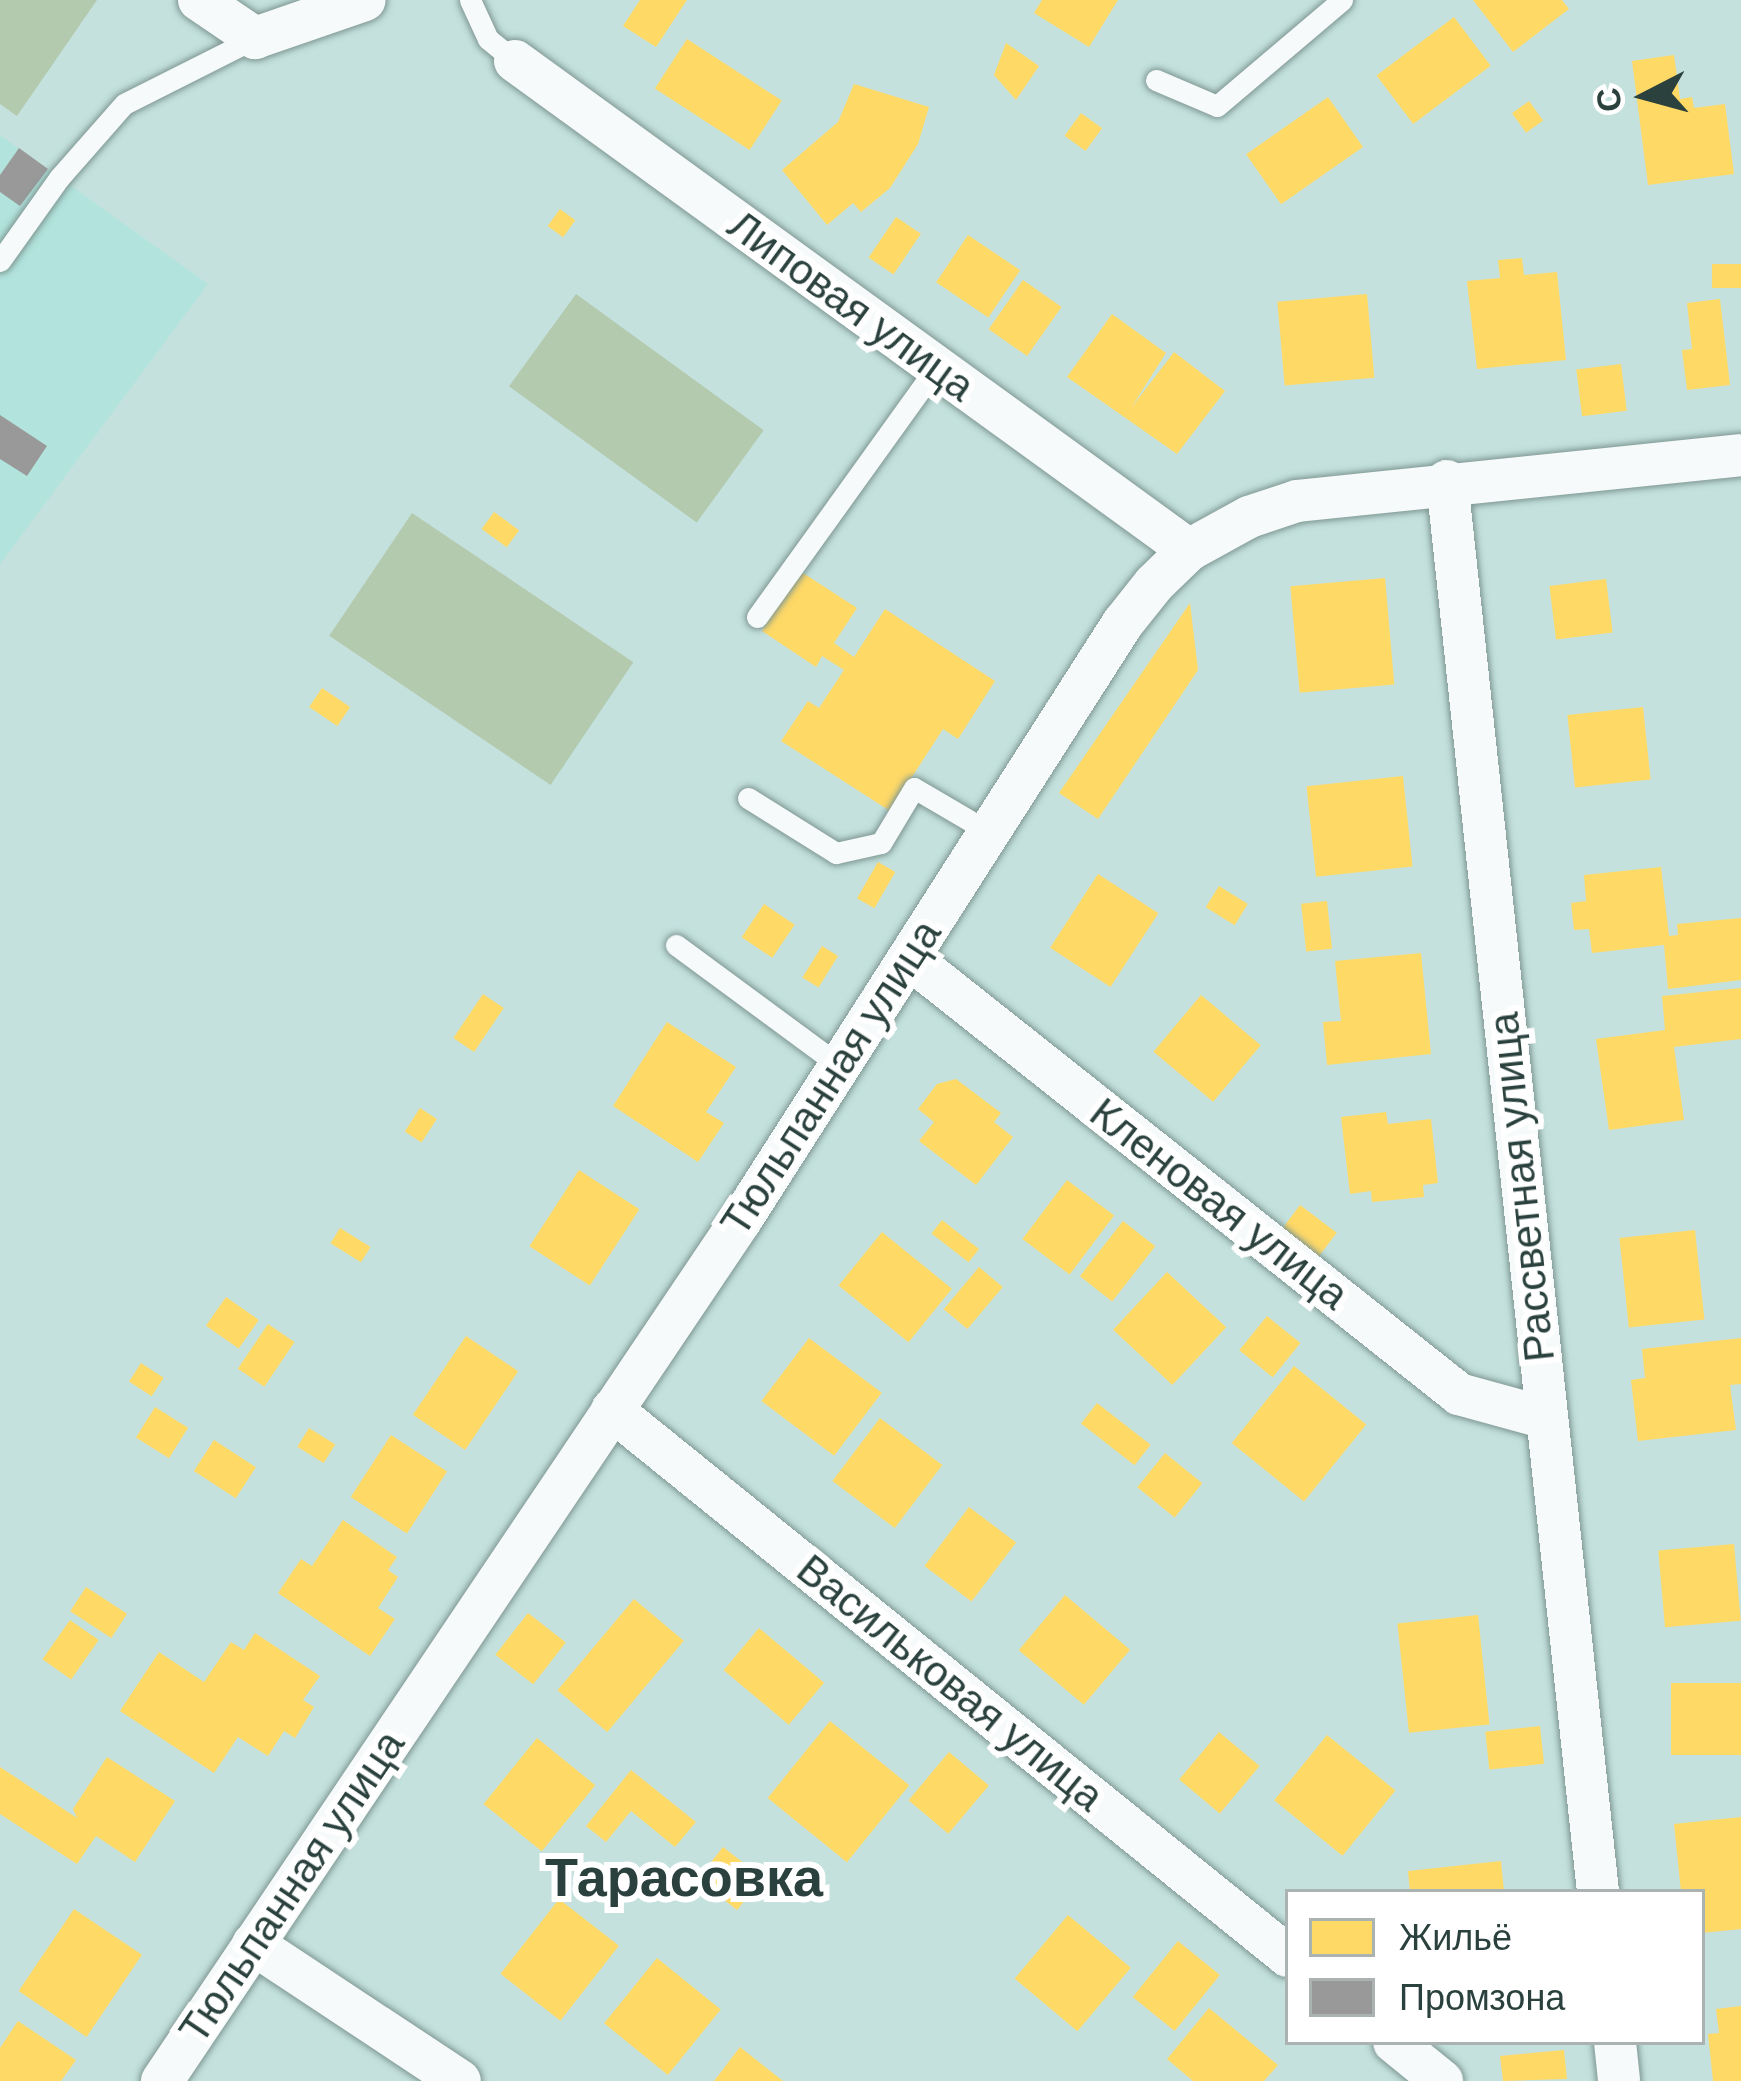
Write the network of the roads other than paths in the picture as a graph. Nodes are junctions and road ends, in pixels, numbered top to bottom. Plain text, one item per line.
1 (200, 0) edge
2 (365, 0) edge
3 (470, 0) edge
4 (1342, 0) edge
5 (255, 38) junction
6 (515, 61) joint
7 (1156, 80) dead end
8 (0, 261) edge
9 (936, 368) junction
10 (1741, 455) edge
11 (1447, 481) junction
12 (1189, 550) junction
13 (757, 616) dead end
14 (748, 798) dead end
15 (988, 832) junction
16 (676, 945) dead end
17 (909, 958) junction
18 (840, 1066) junction
19 (612, 1410) junction
20 (1546, 1418) junction
21 (1598, 1889) edge
22 (253, 1944) junction
23 (1285, 1955) edge
24 (1398, 2045) edge
25 (1615, 2045) edge
26 (162, 2081) edge
27 (460, 2081) edge
28 (1442, 2081) edge
29 (1619, 2081) edge

1 - 5 street
2 - 5 street
3 - 6 lane
4 - 7 lane
5 - 8 lane
6 - 9 street, Липовая улица
9 - 12 street, Липовая улица
9 - 13 lane
10 - 11 street, Тюльпанная улица
11 - 12 street, Тюльпанная улица
11 - 20 street, Рассветная улица
12 - 15 street, Тюльпанная улица
14 - 15 lane
15 - 17 street, Тюльпанная улица
16 - 18 lane
17 - 18 street, Тюльпанная улица
17 - 20 street, Кленовая улица
18 - 19 street, Тюльпанная улица
19 - 22 street, Тюльпанная улица
19 - 23 street, Васильковая улица
20 - 21 street, Рассветная улица
22 - 26 street, Тюльпанная улица
22 - 27 street
24 - 28 street
25 - 29 street

